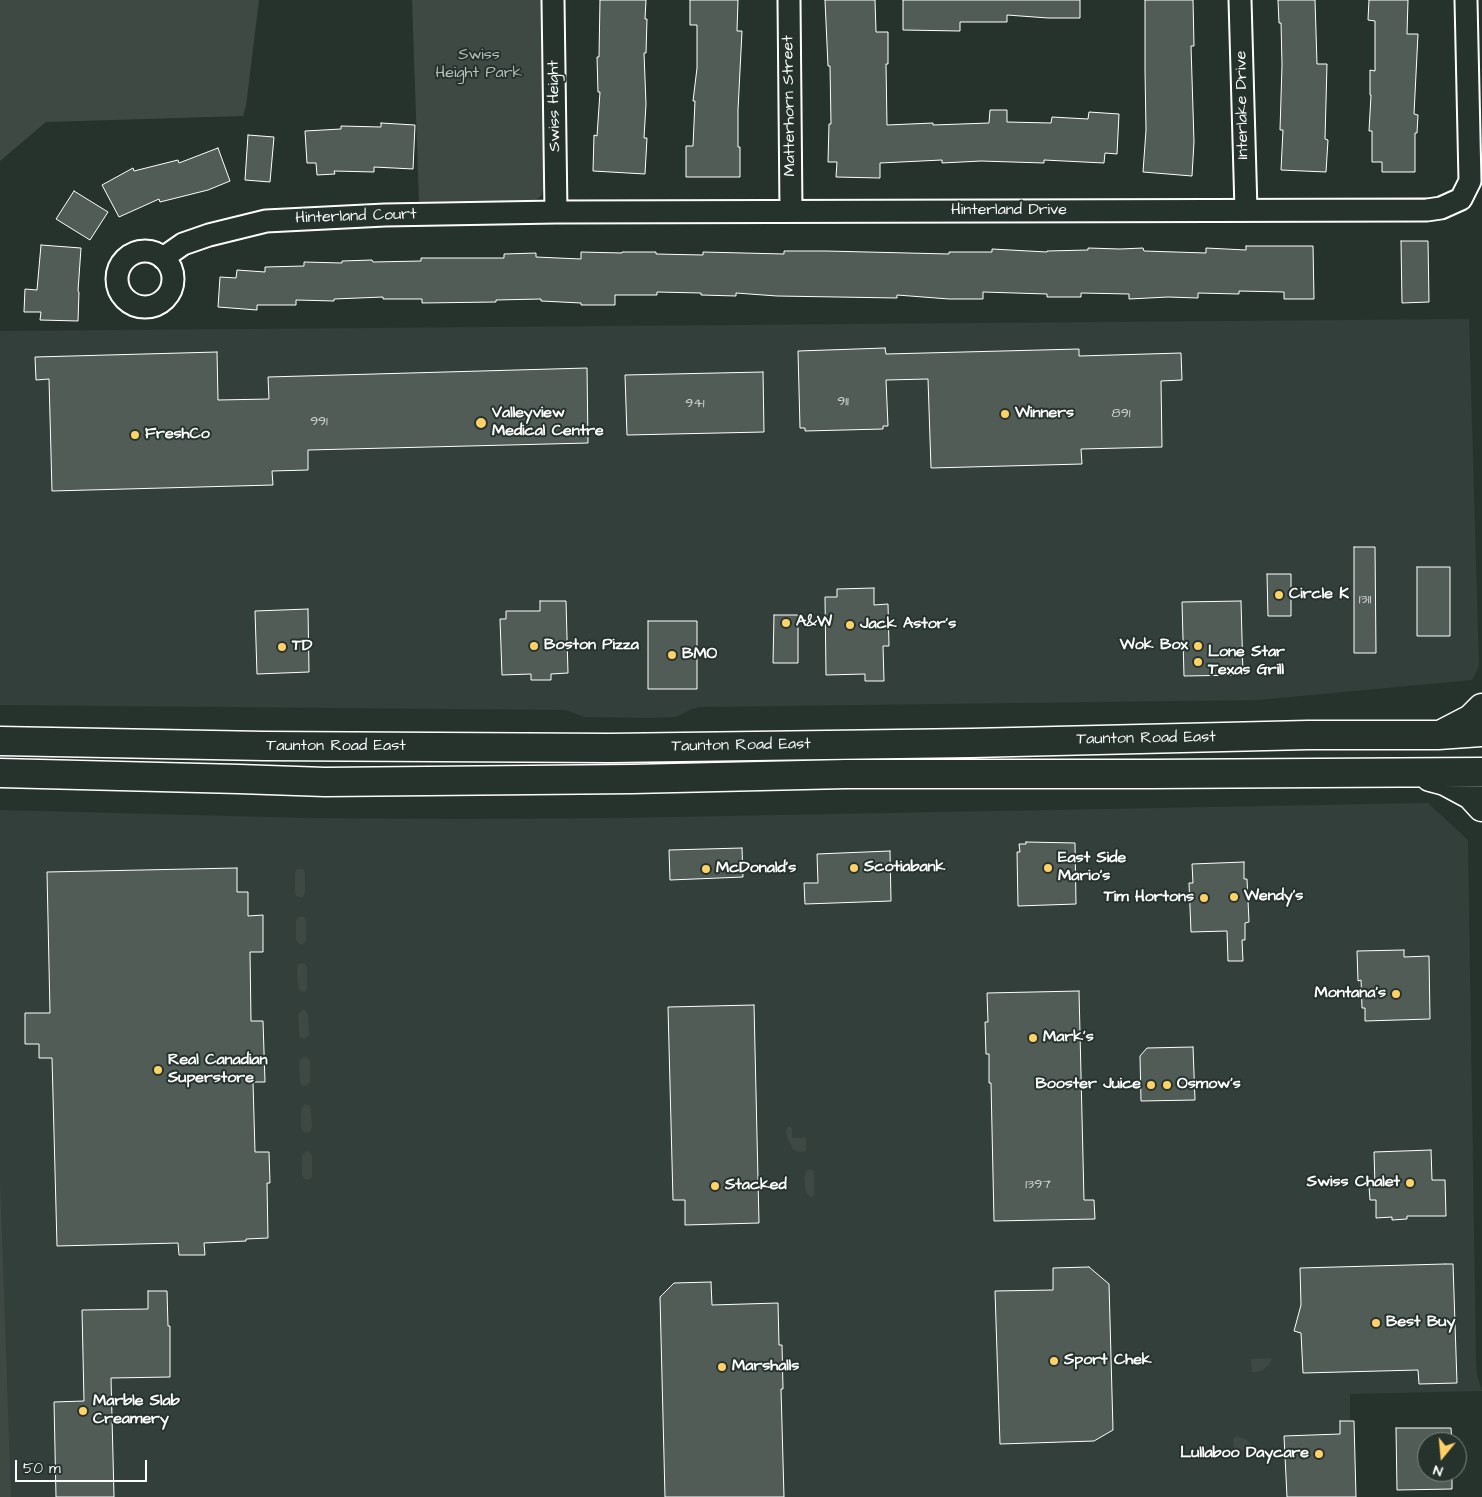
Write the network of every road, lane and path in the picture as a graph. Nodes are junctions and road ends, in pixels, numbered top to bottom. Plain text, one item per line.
1 (553, 0) edge
2 (789, 0) edge
3 (1240, 0) edge
4 (1466, 0) edge
5 (1246, 210) junction
6 (791, 211) junction
7 (556, 212) junction
8 (163, 258) dead end
9 (1482, 708) edge
10 (1482, 732) edge
11 (1438, 736) junction
12 (0, 741) edge
13 (1414, 772) junction
14 (1482, 772) edge
15 (0, 773) edge
16 (1482, 806) edge

1 - 7 street, Swiss Height
2 - 6 street, Matterhorn Street
3 - 5 street, Interlake Drive
4 - 5 street, Hinterland Drive
5 - 6 street, Hinterland Drive
6 - 7 street, Hinterland Drive
7 - 8 street, Hinterland Court
9 - 11 main road
10 - 11 main road, Taunton Road East
11 - 12 main road, Taunton Road East
13 - 14 main road, Taunton Road East
13 - 15 main road, Taunton Road East
13 - 16 main road

